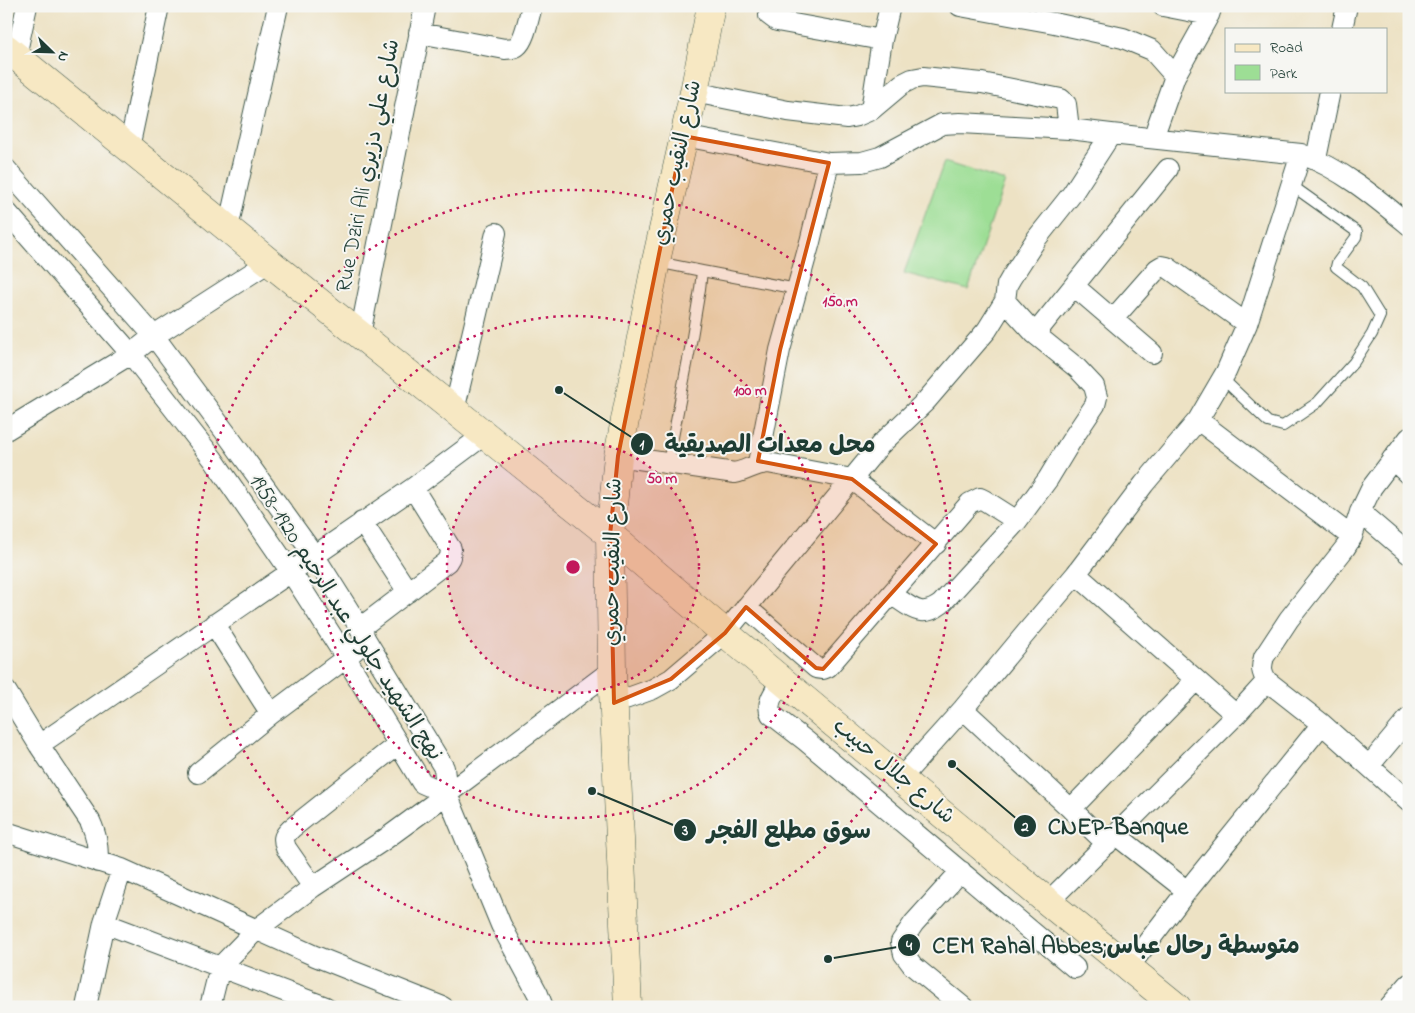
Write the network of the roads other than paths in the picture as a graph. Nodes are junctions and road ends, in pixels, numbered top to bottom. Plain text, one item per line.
1 (27, 6) edge
2 (159, 6) edge
3 (278, 6) edge
4 (425, 6) edge
5 (532, 6) edge
6 (712, 6) edge
7 (770, 6) edge
8 (890, 6) edge
9 (960, 6) edge
10 (1163, 6) edge
11 (1347, 6) edge
12 (1210, 10) edge
13 (1056, 15) edge
14 (1342, 28) edge
15 (419, 33) junction
16 (882, 40) junction
17 (11, 52) edge
18 (1175, 76) junction
19 (694, 92) junction
20 (1330, 92) edge
21 (871, 110) junction
22 (1069, 129) junction
23 (1111, 134) junction
24 (684, 136) junction
25 (1153, 138) junction
26 (129, 148) junction
27 (1308, 157) junction
28 (829, 163) junction
29 (6, 169) edge
30 (1168, 169) dead end
31 (1291, 185) junction
32 (6, 211) edge
33 (1409, 225) edge
34 (228, 228) junction
35 (496, 233) dead end
36 (656, 261) junction
37 (269, 262) junction
38 (702, 271) junction
39 (1074, 286) junction
40 (797, 289) junction
41 (1005, 301) junction
42 (1113, 319) junction
43 (1247, 324) junction
44 (1035, 334) junction
45 (360, 335) junction
46 (154, 336) junction
47 (1152, 353) dead end
48 (131, 354) junction
49 (1222, 378) junction
50 (454, 411) junction
51 (1198, 420) junction
52 (6, 430) edge
53 (484, 435) junction
54 (1409, 438) edge
55 (231, 440) junction
56 (618, 456) junction
57 (213, 458) junction
58 (1392, 459) junction
59 (668, 463) junction
60 (758, 463) junction
61 (1409, 475) edge
62 (852, 479) junction
63 (413, 488) junction
64 (1360, 512) junction
65 (1017, 521) junction
66 (362, 522) junction
67 (610, 535) junction
68 (1352, 537) junction
69 (936, 544) junction
70 (1409, 554) edge
71 (314, 555) junction
72 (292, 572) junction
73 (1076, 574) junction
74 (408, 592) junction
75 (891, 594) junction
76 (746, 607) junction
77 (214, 624) junction
78 (724, 633) junction
79 (363, 634) junction
80 (346, 658) junction
81 (612, 670) junction
82 (782, 680) junction
83 (1196, 680) junction
84 (1267, 681) junction
85 (6, 691) edge
86 (614, 703) junction
87 (963, 709) junction
88 (271, 714) junction
89 (1236, 715) junction
90 (1409, 718) edge
91 (1322, 724) junction
92 (398, 744) junction
93 (39, 745) junction
94 (1369, 766) junction
95 (198, 773) dead end
96 (900, 778) junction
97 (447, 794) junction
98 (1409, 802) edge
99 (1071, 809) junction
100 (6, 832) edge
101 (1111, 839) junction
102 (98, 862) junction
103 (122, 869) junction
104 (961, 871) junction
105 (313, 887) junction
106 (1187, 891) junction
107 (1048, 902) junction
108 (104, 923) junction
109 (257, 929) junction
110 (220, 966) junction
111 (1075, 968) dead end
112 (1128, 968) junction
113 (1409, 984) edge
114 (86, 1007) edge
115 (210, 1007) edge
116 (325, 1007) edge
117 (443, 1007) edge
118 (543, 1007) edge
119 (628, 1007) edge
120 (963, 1007) edge
121 (1177, 1007) edge
122 (1389, 1007) edge

1 - 17 street
2 - 26 street
3 - 34 street
4 - 15 street, Rue Dziri Ali شارع علي دزيري
5 - 15 street
6 - 19 street, شارع النقيب حمري
7 - 16 street
8 - 16 street
9 - 13 street
10 - 12 street
11 - 14 street
12 - 18 street
13 - 18 street
15 - 45 street, Rue Dziri Ali شارع علي دزيري
16 - 21 street
17 - 26 street, شارع جلال حبيب
18 - 25 street
19 - 21 street
19 - 24 street, شارع النقيب حمري
20 - 27 street
21 - 22 street
22 - 23 street
22 - 28 street
23 - 25 street
23 - 41 street
24 - 28 street
24 - 36 street, شارع النقيب حمري
25 - 27 street
26 - 34 street, شارع جلال حبيب
27 - 31 street
27 - 33 street
28 - 40 street
29 - 46 street, نهج الشهيد جلولي عبد الرحيم 1920-1958
30 - 39 street
31 - 43 street
31 - 49 lane
32 - 48 street, نهج الشهيد جلولي عبد الرحيم 1920-1958
34 - 37 street, شارع جلال حبيب
35 - 50 street
36 - 38 lane
36 - 56 street, شارع النقيب حمري
37 - 45 street, شارع جلال حبيب
37 - 46 street
38 - 40 lane
38 - 59 lane
39 - 42 street
39 - 44 street
40 - 60 street
41 - 44 street
41 - 62 street
42 - 43 street
42 - 47 street
43 - 49 street
44 - 65 street
45 - 50 street, شارع جلال حبيب
46 - 48 street
46 - 55 street, نهج الشهيد جلولي عبد الرحيم 1920-1958
48 - 52 street
48 - 57 street, نهج الشهيد جلولي عبد الرحيم 1920-1958
49 - 51 street
50 - 53 street, شارع جلال حبيب
51 - 68 street
51 - 73 street
53 - 63 street
53 - 67 street, شارع جلال حبيب
54 - 58 street
55 - 57 street
55 - 71 street, نهج الشهيد جلولي عبد الرحيم 1920-1958
56 - 59 street
56 - 67 street, شارع النقيب حمري
57 - 72 street, نهج الشهيد جلولي عبد الرحيم 1920-1958
58 - 61 street
58 - 64 street
59 - 60 street
60 - 62 street
62 - 69 street
62 - 76 street
63 - 66 street
63 - 74 street
64 - 68 street
64 - 70 street
65 - 69 street
65 - 75 street
66 - 71 street
66 - 74 street
67 - 78 street, شارع جلال حبيب
67 - 81 street, شارع النقيب حمري
68 - 84 street
69 - 75 street
71 - 72 street
71 - 79 street, نهج الشهيد جلولي عبد الرحيم 1920-1958
72 - 77 street
72 - 80 street, نهج الشهيد جلولي عبد الرحيم 1920-1958
73 - 83 street
73 - 87 street
74 - 79 street
75 - 76 street
76 - 78 street
77 - 88 street
77 - 93 street
78 - 82 street, شارع جلال حبيب
78 - 86 street
79 - 80 street
79 - 97 street, نهج الشهيد جلولي عبد الرحيم 1920-1958
80 - 88 street
80 - 92 street, نهج الشهيد جلولي عبد الرحيم 1920-1958
81 - 86 street, شارع النقيب حمري
81 - 97 street
82 - 96 street, شارع جلال حبيب
82 - 104 street
83 - 89 street
83 - 99 street
84 - 89 street
84 - 91 street
85 - 93 street
86 - 119 street, شارع النقيب حمري
87 - 96 street
87 - 99 street
88 - 95 street
89 - 101 street
90 - 94 street
91 - 94 street
91 - 106 street
92 - 97 street, نهج الشهيد جلولي عبد الرحيم 1920-1958
92 - 105 street
93 - 102 street
94 - 98 street
96 - 107 street, شارع جلال حبيب
97 - 105 street
97 - 118 street
99 - 101 street
100 - 102 street
101 - 106 street
101 - 107 street
102 - 103 street
103 - 108 street
103 - 109 street
104 - 111 street
104 - 120 street
105 - 109 street
106 - 112 street
107 - 112 street, شارع جلال حبيب
108 - 110 street
108 - 114 street
109 - 110 street
109 - 117 street
110 - 115 street
110 - 116 street
112 - 121 street, شارع جلال حبيب
113 - 122 street

